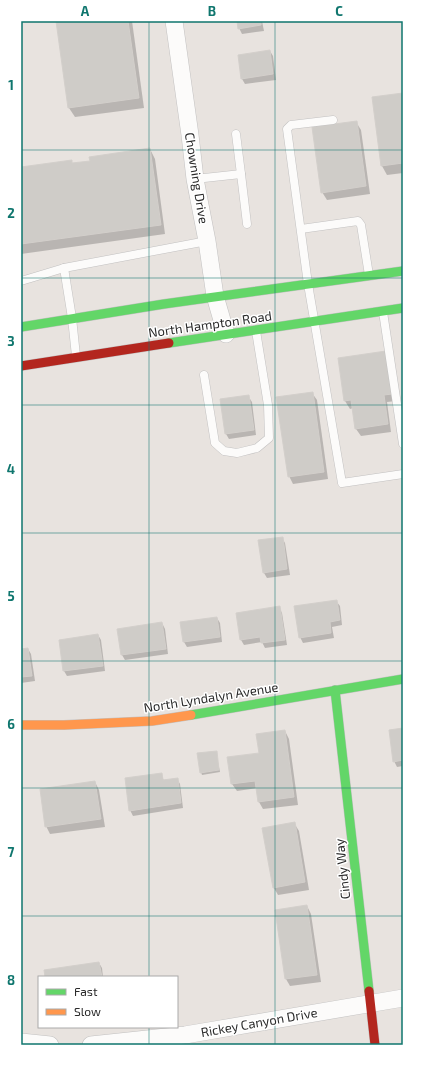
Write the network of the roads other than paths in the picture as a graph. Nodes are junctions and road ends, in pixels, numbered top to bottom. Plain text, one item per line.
1 (174, 21) edge
2 (333, 120) dead end
3 (236, 134) dead end
4 (241, 174) junction
5 (195, 179) junction
6 (247, 224) dead end
7 (301, 230) junction
8 (206, 240) junction
9 (64, 268) junction
10 (403, 271) edge
11 (369, 276) junction
12 (21, 281) edge
13 (308, 284) junction
14 (215, 296) junction
15 (403, 308) edge
16 (383, 311) junction
17 (72, 318) junction
18 (314, 322) junction
19 (21, 327) edge
20 (256, 330) junction
21 (226, 334) junction
22 (76, 358) junction
23 (21, 366) edge
24 (204, 375) dead end
25 (402, 428) edge
26 (403, 444) edge
27 (403, 474) edge
28 (403, 679) edge
29 (335, 690) junction
30 (21, 725) edge
31 (403, 998) edge
32 (369, 1003) junction
33 (21, 1042) edge
34 (50, 1045) edge
35 (91, 1045) edge
36 (375, 1045) edge

1 - 5 street, Chowning Drive
2 - 7 lane
3 - 4 lane
4 - 5 lane
4 - 6 lane
5 - 8 street, Chowning Drive
7 - 11 lane
7 - 13 lane
8 - 9 lane
8 - 14 street, Chowning Drive
9 - 12 lane
9 - 17 lane
10 - 11 main road, North Hampton Road
11 - 13 main road, North Hampton Road
13 - 14 main road, North Hampton Road
13 - 18 lane
14 - 17 main road, North Hampton Road
14 - 21 street, Chowning Drive
15 - 16 main road, North Hampton Road
16 - 18 main road, North Hampton Road
16 - 25 lane
17 - 19 main road, North Hampton Road
17 - 22 lane
18 - 20 main road, North Hampton Road
18 - 27 lane
20 - 21 main road, North Hampton Road
20 - 24 lane
21 - 22 main road, North Hampton Road
22 - 23 main road, North Hampton Road
25 - 26 lane
28 - 29 main road, North Lyndalyn Avenue
29 - 30 main road, North Lyndalyn Avenue
29 - 32 main road, Cindy Way
31 - 32 street, Rickey Canyon Drive
32 - 35 street, Rickey Canyon Drive
32 - 36 main road, Cindy Way
33 - 34 street

